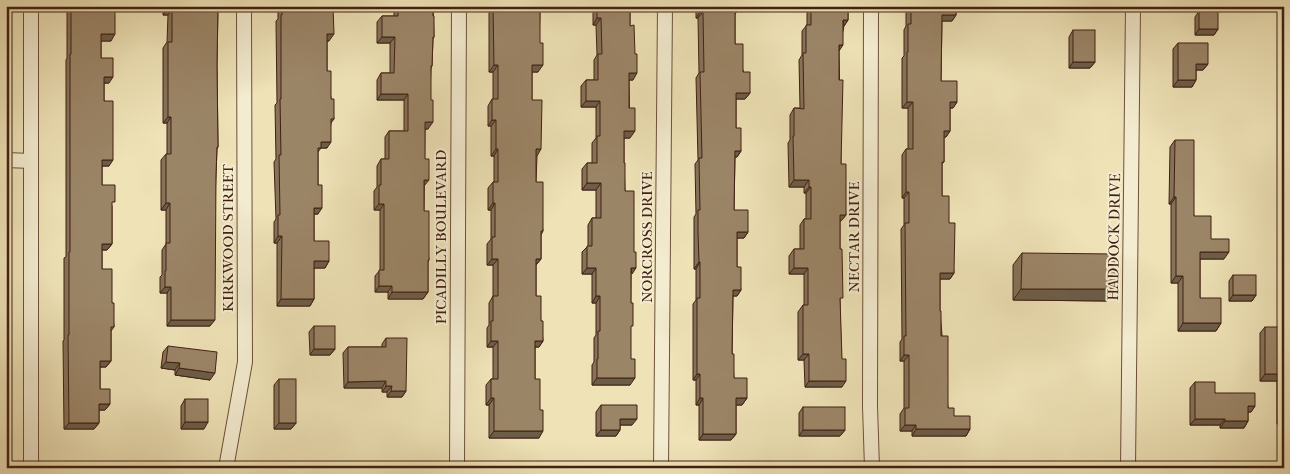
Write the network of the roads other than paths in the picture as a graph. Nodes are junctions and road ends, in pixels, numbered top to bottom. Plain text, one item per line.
1 (31, 6) edge
2 (244, 6) edge
3 (459, 6) edge
4 (665, 6) edge
5 (871, 6) edge
6 (1133, 6) edge
7 (6, 160) edge
8 (31, 161) junction
9 (31, 468) edge
10 (226, 468) edge
11 (456, 468) edge
12 (661, 468) edge
13 (872, 468) edge
14 (1128, 468) edge

1 - 8 street
2 - 10 street, KIRKWOOD STREET
3 - 11 street, PICADILLY BOULEVARD
4 - 12 street, NORCROSS DRIVE
5 - 13 street, NECTAR DRIVE
6 - 14 street, HADDOCK DRIVE
7 - 8 street
8 - 9 street

